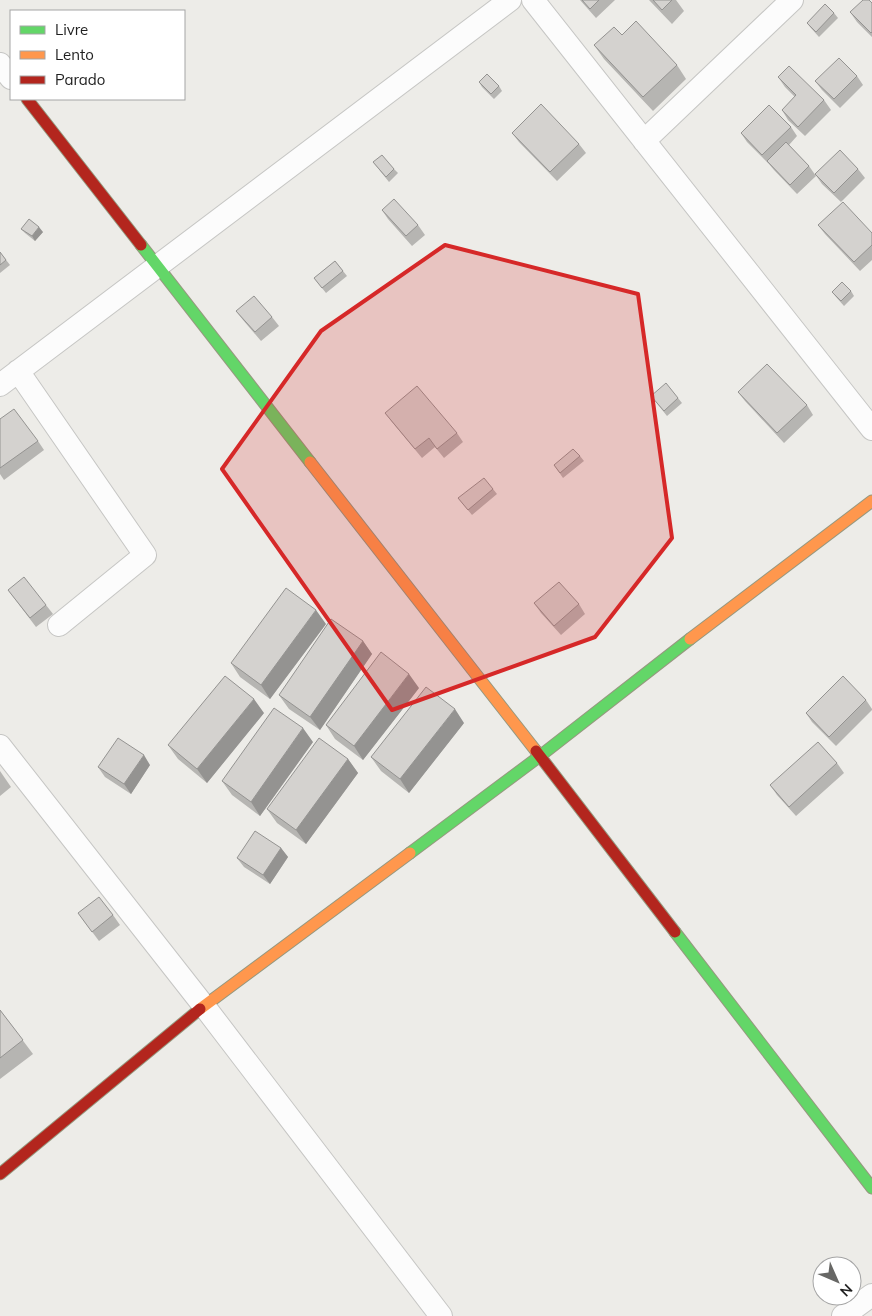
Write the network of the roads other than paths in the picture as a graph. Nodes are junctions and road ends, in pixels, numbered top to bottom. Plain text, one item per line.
1 (510, 0) edge
2 (533, 0) edge
3 (792, 0) edge
4 (28, 100) edge
5 (644, 141) junction
6 (158, 266) junction
7 (18, 371) junction
8 (0, 385) edge
9 (872, 429) edge
10 (872, 501) edge
11 (59, 625) dead end
12 (0, 746) edge
13 (540, 756) junction
14 (204, 1006) junction
15 (0, 1174) edge
16 (872, 1188) edge
17 (872, 1295) edge
18 (442, 1316) edge
19 (843, 1316) edge

1 - 6 street
2 - 5 street
3 - 5 street
4 - 6 street
5 - 9 street
6 - 7 street
6 - 13 street
7 - 8 street
7 - 11 street
10 - 13 street
12 - 14 street
13 - 14 street
13 - 16 street
14 - 15 street
14 - 18 street
17 - 19 street

